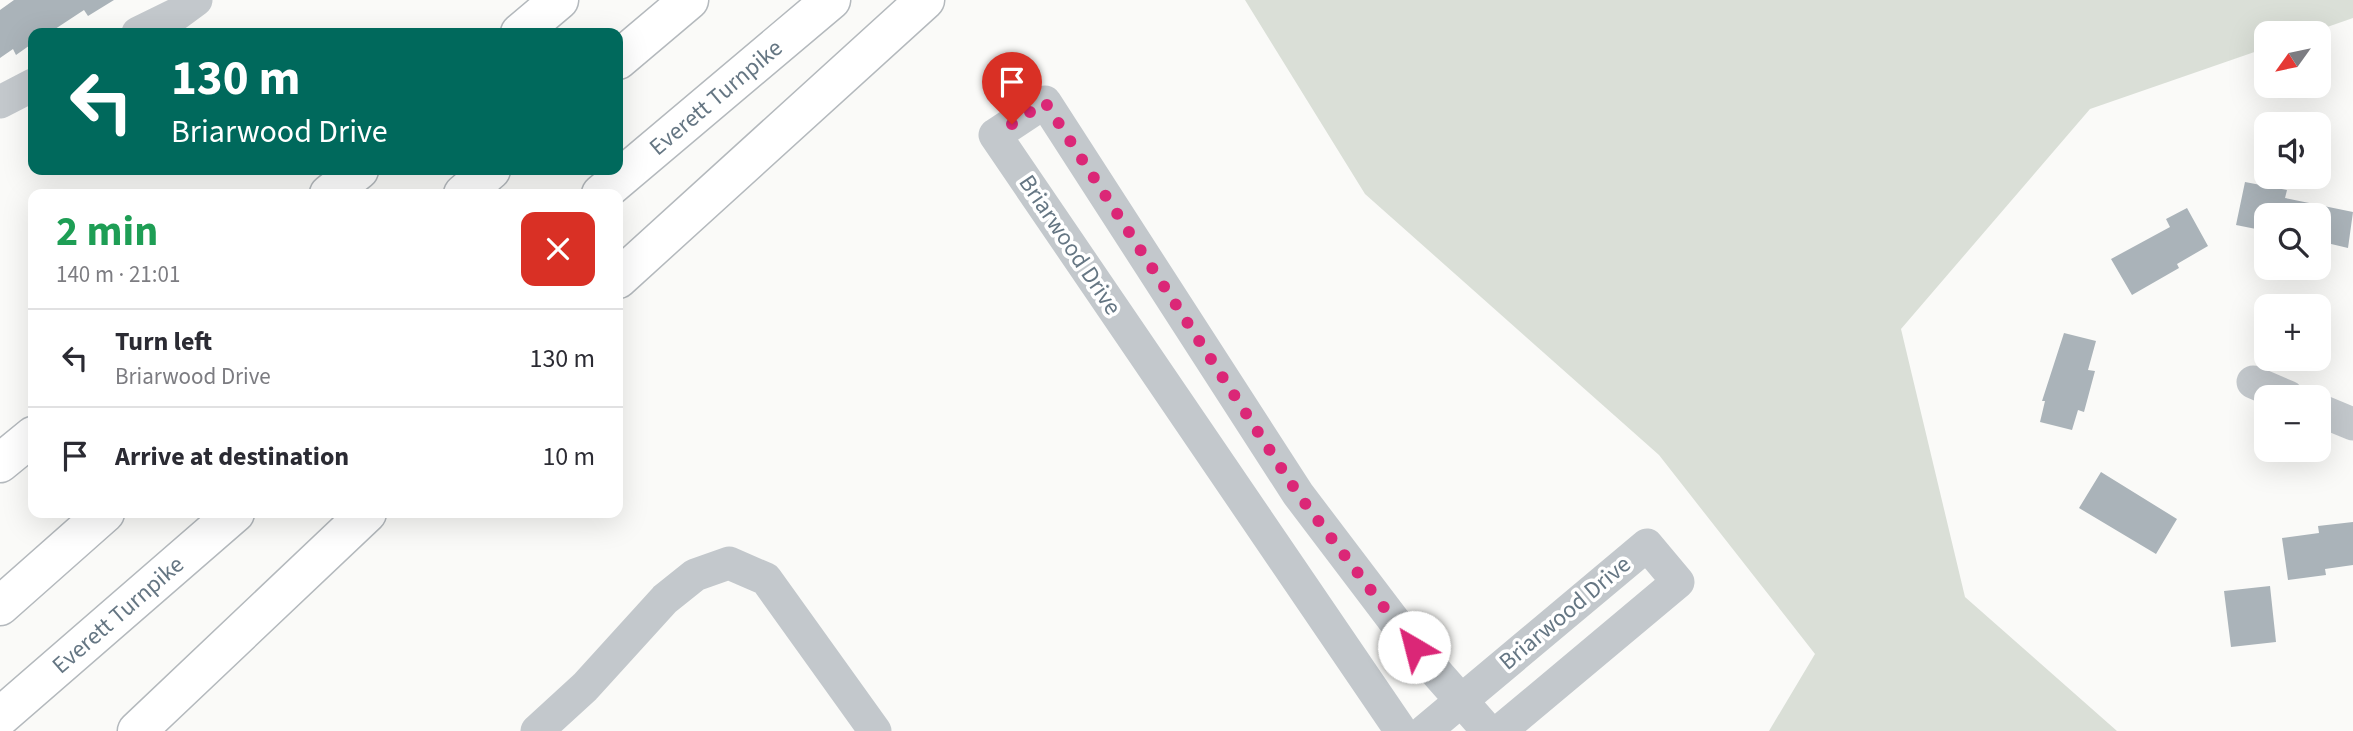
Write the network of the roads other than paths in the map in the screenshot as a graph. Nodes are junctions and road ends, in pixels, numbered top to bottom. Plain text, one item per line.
1 (196, 0) edge
2 (559, 0) edge
3 (689, 0) edge
4 (831, 0) edge
5 (925, 0) edge
6 (148, 28) edge
7 (526, 28) edge
8 (623, 56) edge
9 (28, 88) edge
10 (0, 102) edge
11 (353, 175) edge
12 (485, 175) edge
13 (335, 189) edge
14 (469, 189) edge
15 (607, 189) edge
16 (623, 274) edge
17 (2253, 382) dead end
18 (2260, 385) edge
19 (2331, 415) edge
20 (2353, 425) edge
21 (28, 440) edge
22 (0, 463) edge
23 (99, 518) edge
24 (228, 518) edge
25 (362, 518) edge
26 (0, 606) edge
27 (1462, 701) junction
28 (0, 717) edge
29 (137, 731) edge
30 (537, 731) edge
31 (875, 731) edge
32 (1401, 731) edge
33 (1426, 731) edge
34 (1488, 731) edge
35 (1500, 731) edge

1 - 6 street
2 - 7 highway
3 - 8 highway
4 - 15 highway, Everett Turnpike
5 - 16 highway
9 - 10 street
11 - 13 highway
12 - 14 highway
17 - 18 street
19 - 20 street
21 - 22 highway
23 - 26 highway
24 - 28 highway, Everett Turnpike
25 - 29 highway
27 - 32 street, Briarwood Drive
27 - 33 street, Briarwood Drive
27 - 34 street, Briarwood Drive
27 - 35 street, Briarwood Drive
30 - 31 street

